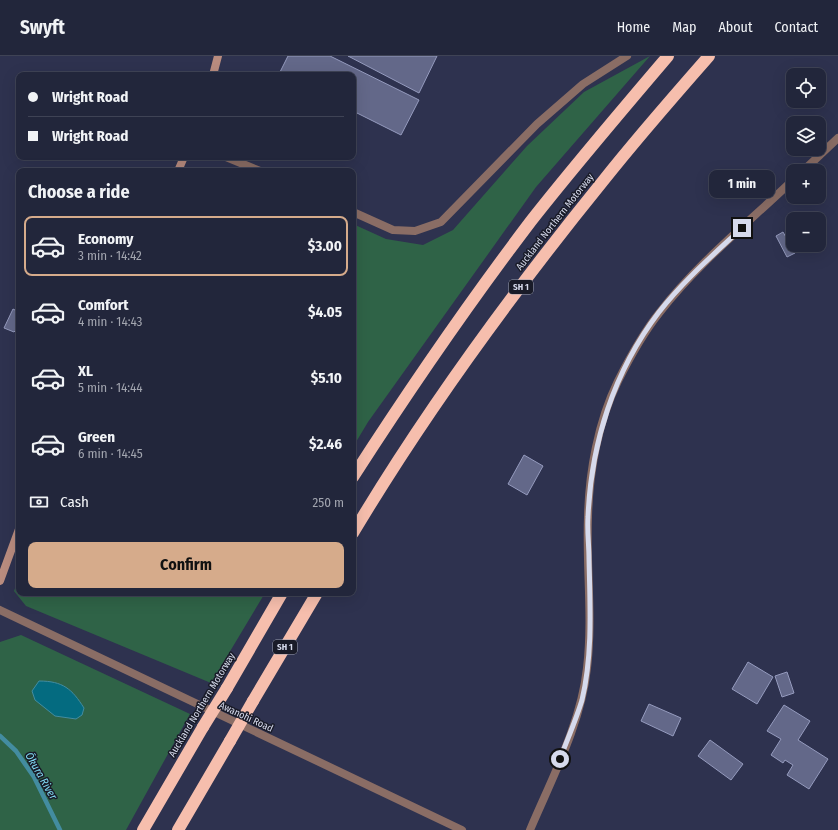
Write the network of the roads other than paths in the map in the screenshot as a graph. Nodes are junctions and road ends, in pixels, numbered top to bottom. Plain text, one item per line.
1 (218, 56) edge
2 (627, 56) edge
3 (668, 56) edge
4 (709, 56) edge
5 (214, 72) edge
6 (838, 138) edge
7 (233, 160) edge
8 (810, 164) edge
9 (253, 168) edge
10 (786, 187) edge
11 (356, 213) edge
12 (356, 472) edge
13 (356, 527) edge
14 (16, 537) edge
15 (0, 581) edge
16 (280, 596) edge
17 (315, 596) edge
18 (0, 610) edge
19 (143, 830) edge
20 (178, 830) edge
21 (462, 830) edge
22 (530, 830) edge

1 - 5 main road
2 - 11 street
3 - 12 highway, Auckland Northern Motorway
4 - 13 highway, Auckland Northern Motorway / SH 1
6 - 8 street
7 - 9 street
10 - 22 street
14 - 15 main road
16 - 19 highway, Auckland Northern Motorway, bridge
17 - 20 highway, SH 1, bridge
18 - 21 street, Awanohi Road

